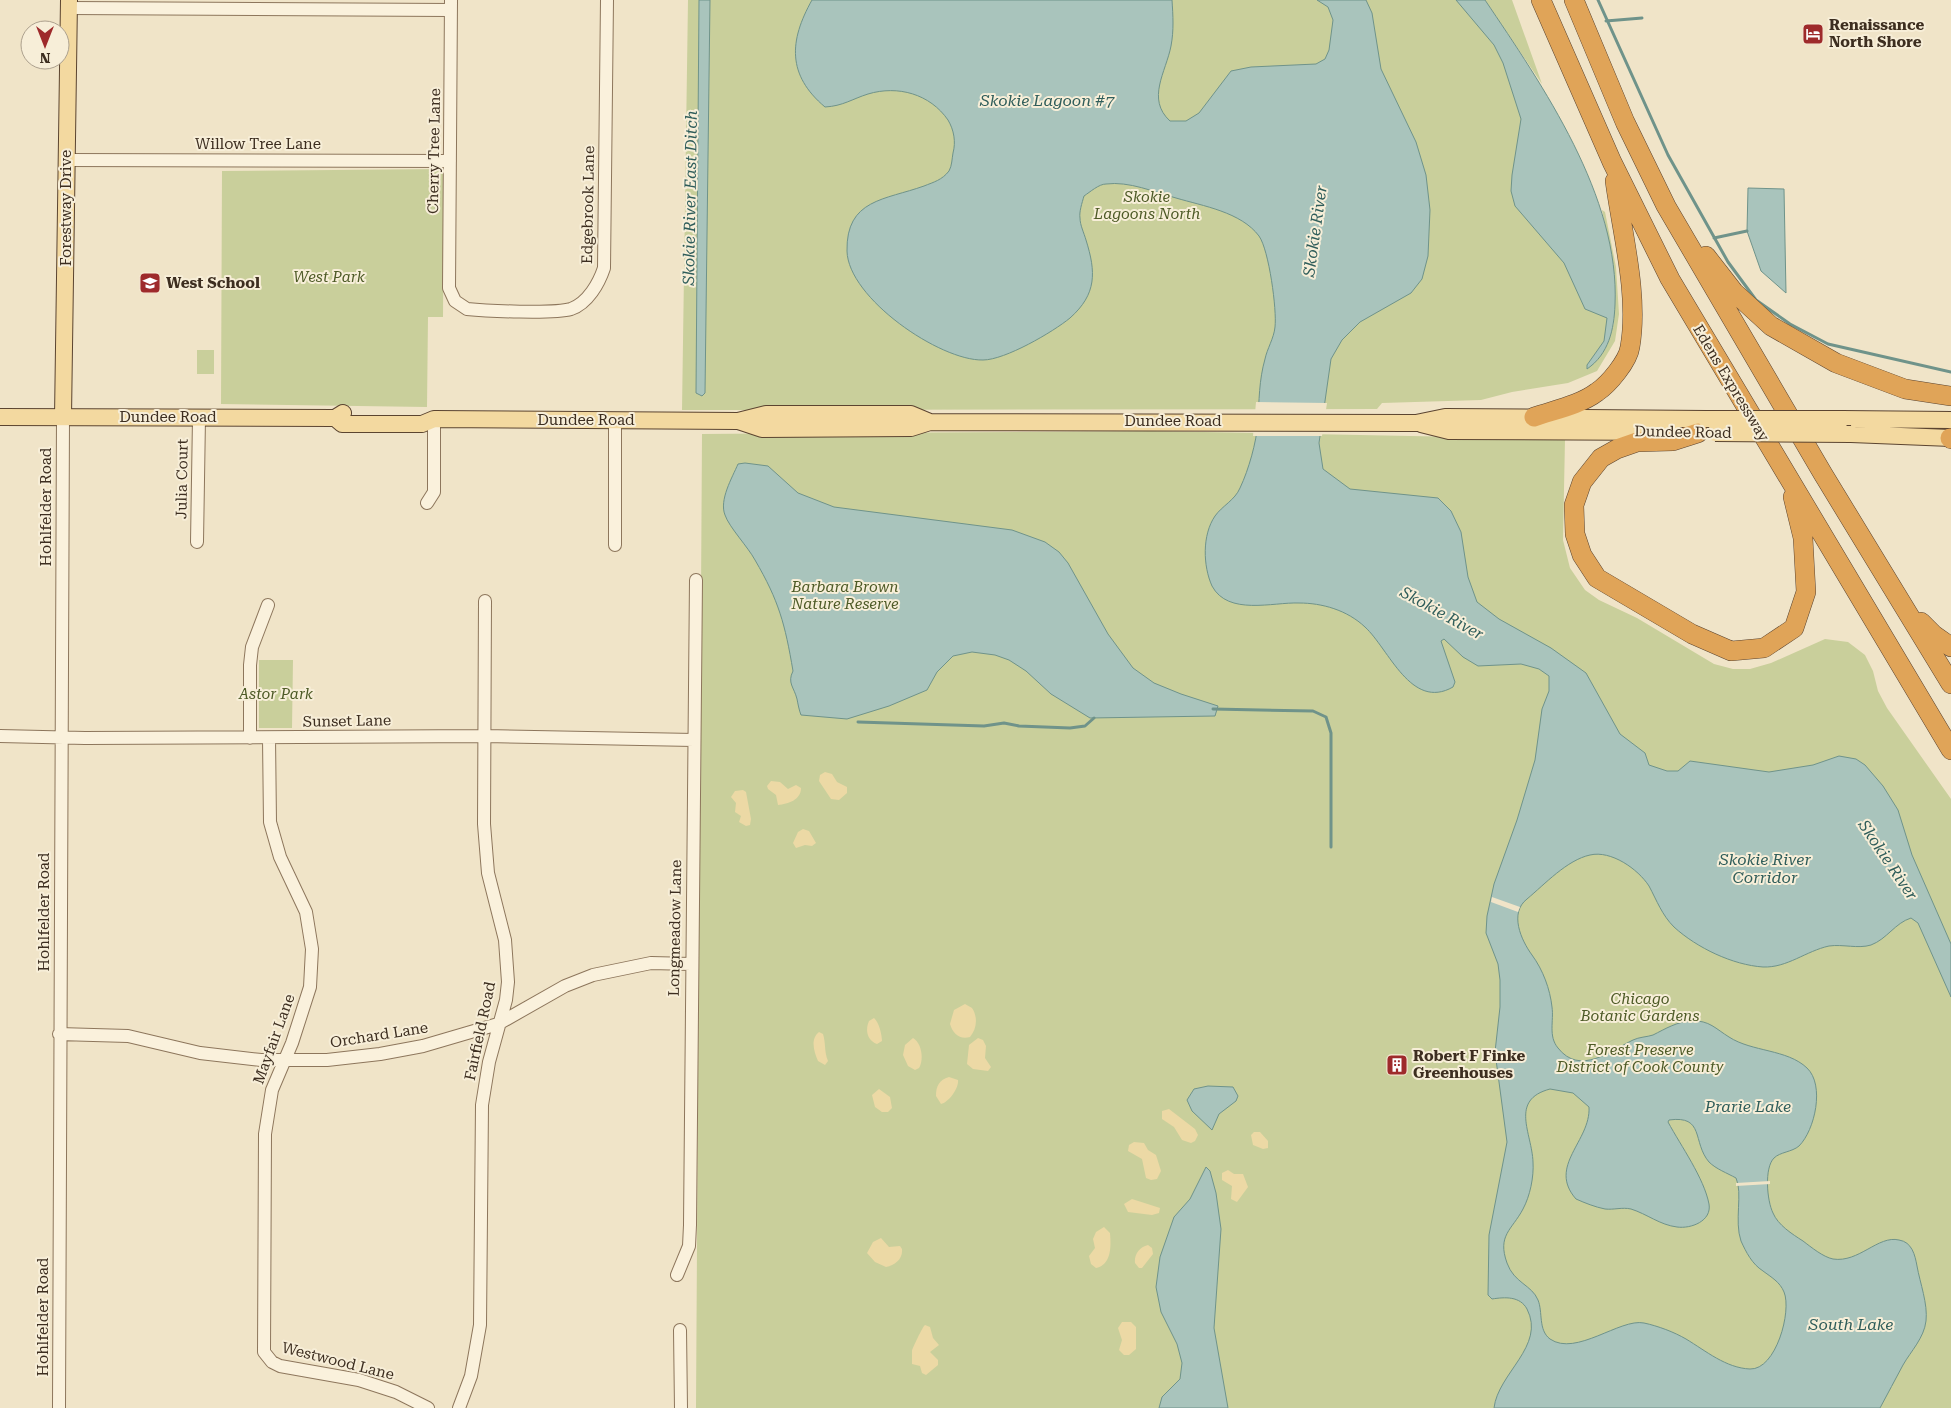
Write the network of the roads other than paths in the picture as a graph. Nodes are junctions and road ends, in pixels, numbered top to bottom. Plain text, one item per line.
1 (607, 0) edge
2 (1541, 0) edge
3 (1574, 0) edge
4 (69, 4) edge
5 (451, 5) edge
6 (66, 160) junction
7 (450, 161) junction
8 (1612, 162) junction
9 (1666, 206) junction
10 (455, 301) joint
11 (1951, 396) edge
12 (0, 416) edge
13 (63, 417) junction
14 (1534, 417) junction
15 (199, 418) junction
16 (434, 419) junction
17 (615, 420) junction
18 (1416, 423) junction
19 (1706, 428) junction
20 (1951, 434) edge
21 (1790, 481) junction
22 (427, 503) dead end
23 (197, 542) dead end
24 (615, 545) dead end
25 (696, 580) dead end
26 (485, 601) dead end
27 (1903, 603) junction
28 (268, 605) dead end
29 (1951, 646) edge
30 (1951, 684) edge
31 (0, 736) edge
32 (485, 736) junction
33 (61, 737) junction
34 (250, 738) junction
35 (269, 738) junction
36 (694, 740) junction
37 (1951, 750) edge
38 (691, 964) junction
39 (498, 1024) junction
40 (59, 1034) junction
41 (283, 1061) junction
42 (677, 1275) dead end
43 (680, 1330) dead end
44 (267, 1357) joint
45 (59, 1408) edge
46 (428, 1408) edge
47 (459, 1408) edge
48 (681, 1408) edge

1 - 10 street, Edgebrook Lane
2 - 8 highway, Edens Expressway
3 - 9 highway
4 - 5 street
4 - 6 main road, Forestway Drive
5 - 7 street, Cherry Tree Lane
6 - 7 street, Willow Tree Lane
6 - 13 main road, Forestway Drive
7 - 10 street, Cherry Tree Lane
8 - 14 highway
8 - 21 highway, Edens Expressway
9 - 11 highway
9 - 27 highway
12 - 13 main road, Dundee Road
13 - 15 main road, Dundee Road
13 - 33 street, Hohlfelder Road
14 - 18 main road, Dundee Road
14 - 19 main road, Dundee Road
15 - 16 main road, Dundee Road
15 - 23 street, Julia Court
16 - 17 main road, Dundee Road
16 - 22 street
17 - 18 main road, Dundee Road
17 - 24 street
18 - 19 main road, Dundee Road
19 - 20 main road, Dundee Road, bridge
19 - 20 main road, Dundee Road, bridge
19 - 21 highway
21 - 37 highway, Edens Expressway
25 - 36 street, Longmeadow Lane
26 - 32 street, Fairfield Road
27 - 29 highway
27 - 30 highway
28 - 34 street
31 - 33 street, Sunset Lane
32 - 35 street, Sunset Lane
32 - 36 street, Sunset Lane
32 - 39 street, Fairfield Road
33 - 34 street, Sunset Lane
33 - 40 street, Hohlfelder Road
34 - 35 street, Sunset Lane
35 - 41 street, Mayfair Lane
36 - 38 street, Longmeadow Lane
38 - 39 street, Orchard Lane
38 - 42 street, Longmeadow Lane
39 - 41 street, Orchard Lane
39 - 47 street, Fairfield Road
40 - 41 street, Orchard Lane
40 - 45 street, Hohlfelder Road
41 - 44 street, Mayfair Lane
43 - 48 street
44 - 46 street, Westwood Lane

